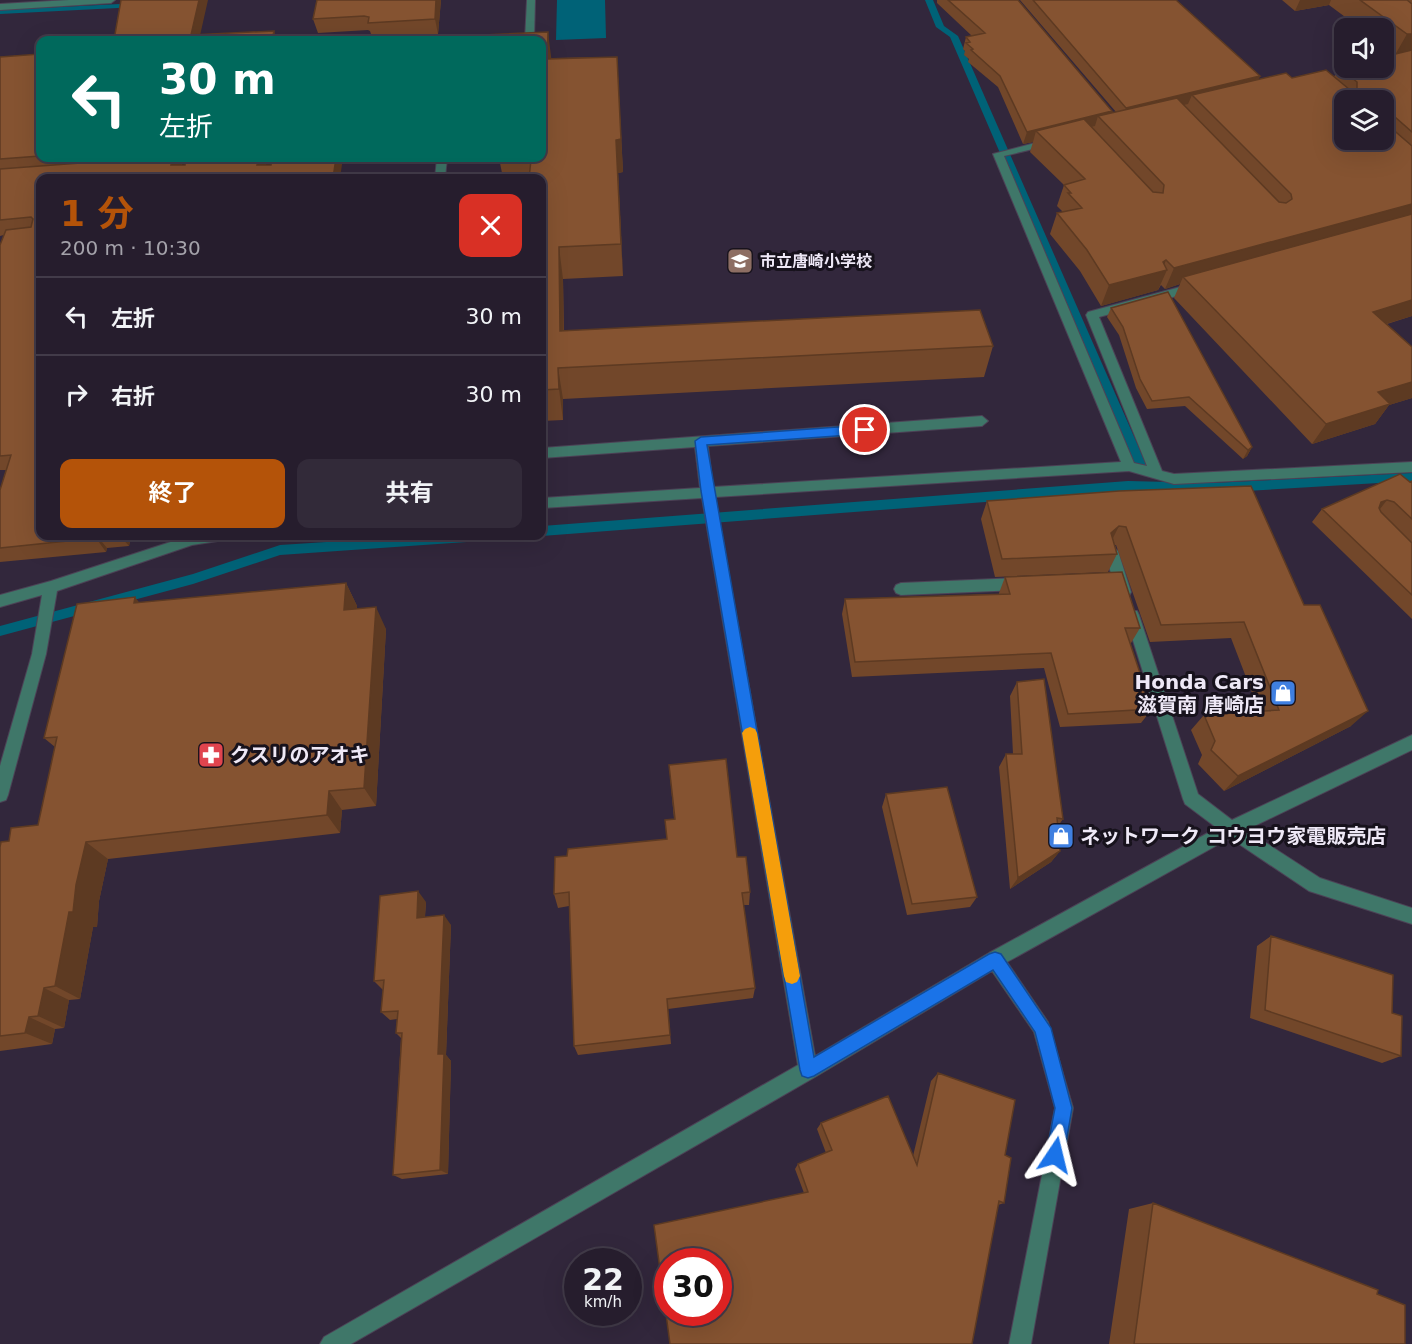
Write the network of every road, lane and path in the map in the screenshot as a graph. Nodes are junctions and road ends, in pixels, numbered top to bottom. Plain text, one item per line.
1 (111, 0) edge
2 (531, 0) edge
3 (0, 7) edge
4 (530, 36) edge
5 (1059, 140) edge
6 (1206, 284) edge
7 (1092, 315) junction
8 (1069, 322) junction
9 (982, 421) dead end
10 (701, 441) junction
11 (546, 453) edge
12 (1129, 466) junction
13 (1412, 467) edge
14 (1157, 474) junction
15 (708, 495) junction
16 (546, 503) edge
17 (188, 540) edge
18 (1111, 551) edge
19 (1039, 583) edge
20 (901, 589) dead end
21 (51, 591) junction
22 (0, 601) edge
23 (1412, 742) edge
24 (0, 795) edge
25 (1231, 830) junction
26 (1412, 916) edge
27 (995, 960) junction
28 (808, 1070) junction
29 (337, 1342) edge
30 (1020, 1344) edge

1 - 3 street
2 - 4 street
5 - 8 street
6 - 7 street
7 - 8 street
7 - 14 street
8 - 12 street
9 - 10 street
10 - 11 street
10 - 15 street
12 - 14 street
12 - 15 street
13 - 14 street
15 - 16 street
15 - 28 street
17 - 21 street
18 - 25 street
19 - 20 street
21 - 22 street
21 - 24 street
23 - 25 street
25 - 26 street
25 - 27 street
27 - 28 street
27 - 30 street
28 - 29 street

